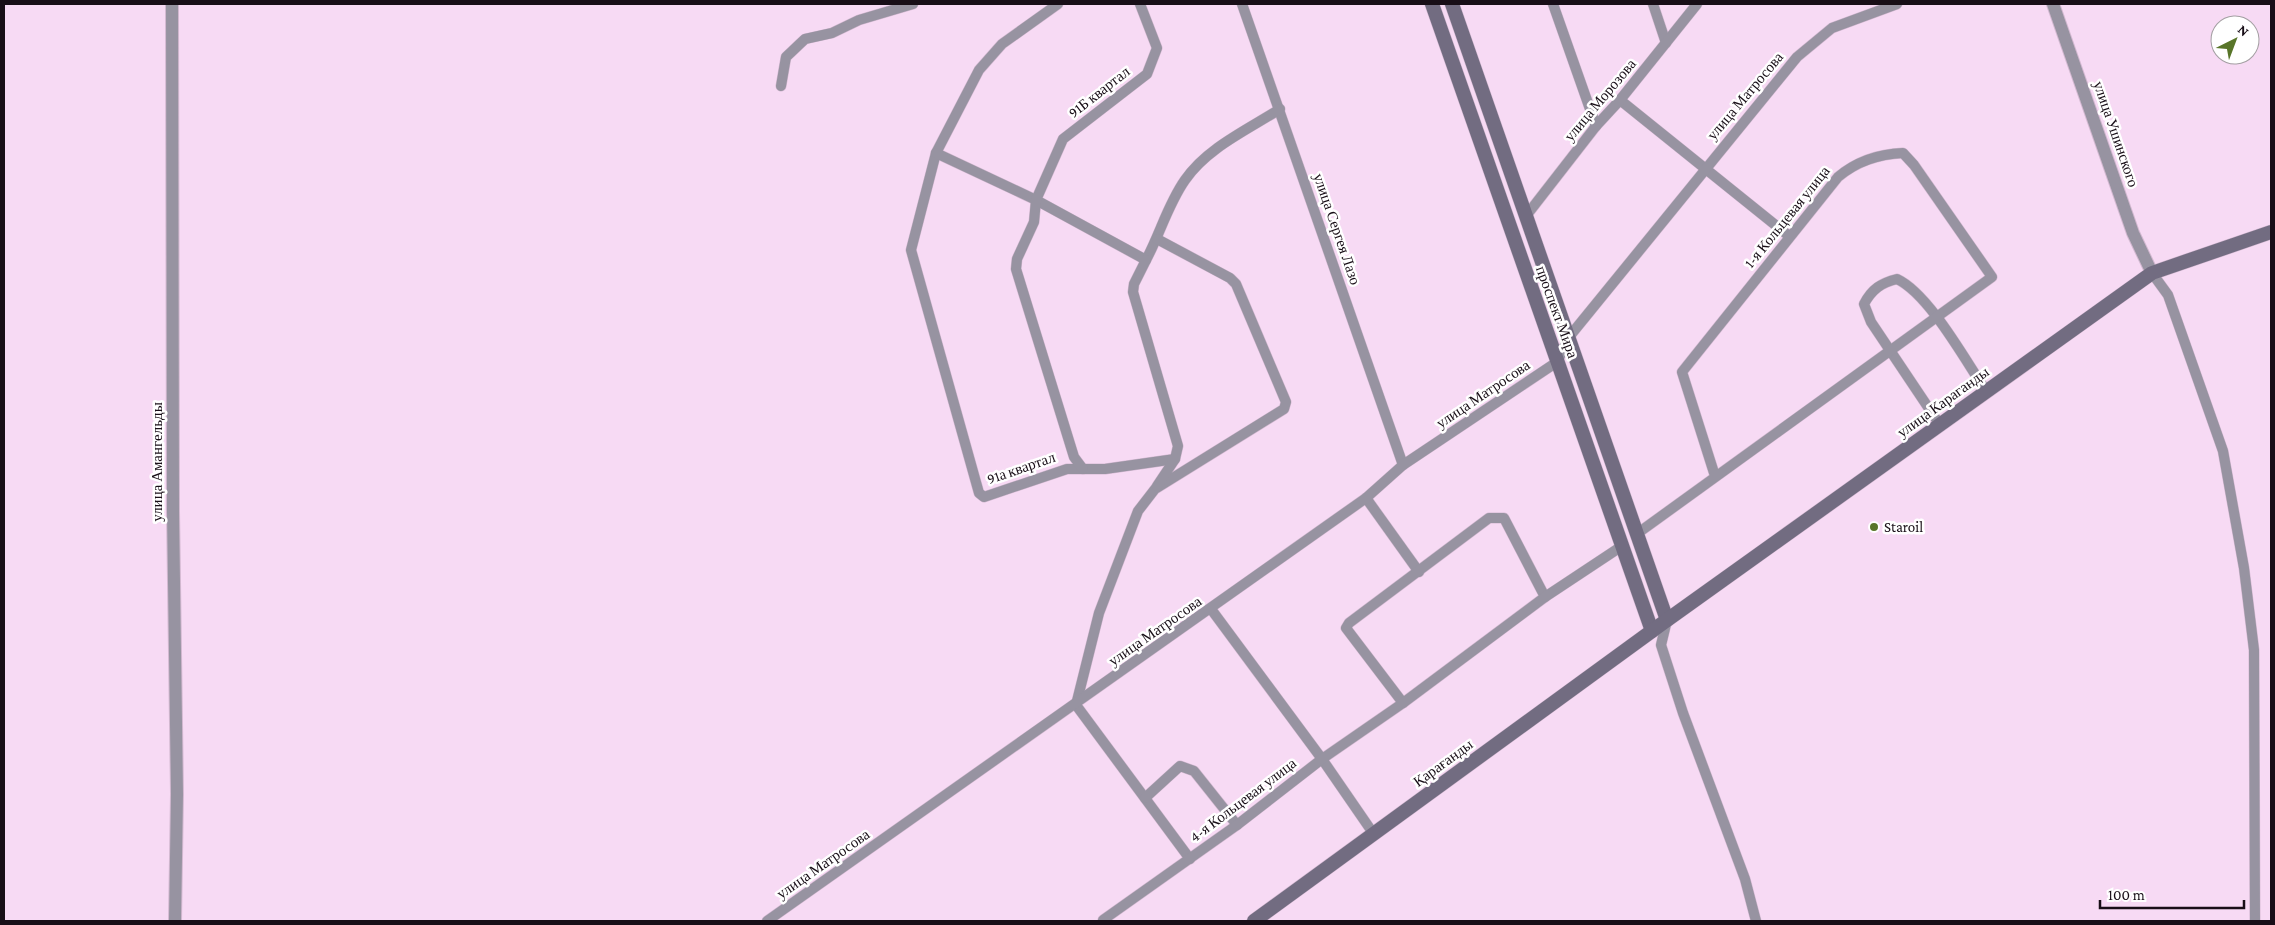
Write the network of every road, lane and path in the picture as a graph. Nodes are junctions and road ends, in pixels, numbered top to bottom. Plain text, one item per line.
1 (172, 4) edge
2 (913, 4) edge
3 (1058, 4) edge
4 (1140, 4) edge
5 (1242, 4) edge
6 (1432, 4) edge
7 (1452, 4) edge
8 (1553, 4) edge
9 (1653, 4) edge
10 (1697, 4) edge
11 (1897, 4) edge
12 (2053, 4) edge
13 (1666, 43) junction
14 (781, 86) dead end
15 (1620, 100) junction
16 (1280, 110) junction
17 (1596, 126) junction
18 (936, 153) junction
19 (1705, 168) junction
20 (1036, 200) junction
21 (1526, 216) junction
22 (2271, 232) edge
23 (1789, 236) junction
24 (1157, 239) junction
25 (1146, 260) junction
26 (2152, 273) junction
27 (1936, 317) junction
28 (1569, 337) junction
29 (1890, 349) junction
30 (1557, 362) junction
31 (1986, 391) junction
32 (1940, 425) junction
33 (1175, 459) junction
34 (1403, 465) junction
35 (1083, 469) junction
36 (1715, 476) junction
37 (1155, 489) junction
38 (1366, 498) junction
39 (1638, 533) junction
40 (1622, 546) junction
41 (1419, 572) junction
42 (1544, 598) junction
43 (1211, 609) junction
44 (1667, 620) junction
45 (1652, 632) junction
46 (1661, 645) junction
47 (1403, 703) junction
48 (1076, 705) junction
49 (1322, 759) junction
50 (1145, 798) junction
51 (1238, 825) junction
52 (1373, 834) junction
53 (1190, 859) junction
54 (1102, 920) edge
55 (174, 921) edge
56 (767, 921) edge
57 (1254, 921) edge
58 (1756, 921) edge
59 (2255, 921) edge

1 - 55 street, улица Амангельды
2 - 14 street
3 - 18 street
4 - 20 street, 91Б квартал
5 - 16 street, улица Сергея Лазо
6 - 30 main road, проспект Мира
7 - 21 main road, проспект Мира
8 - 17 street
9 - 13 street
10 - 13 street, улица Морозова
11 - 19 street, улица Матросова
12 - 26 street, улица Ушинского
13 - 15 street, улица Морозова
15 - 17 street, улица Морозова
15 - 19 street
16 - 24 street
16 - 34 street, улица Сергея Лазо
17 - 21 street, улица Морозова
18 - 20 street
18 - 35 street, 91а квартал
19 - 23 street
19 - 28 street, улица Матросова
20 - 25 street
20 - 35 street, 91а квартал
21 - 28 main road, проспект Мира
22 - 26 main road, улица Караганды
23 - 27 street, 1-я Кольцевая улица
23 - 36 street, 1-я Кольцевая улица
24 - 25 street
24 - 37 street
25 - 33 street
26 - 31 main road, улица Караганды
26 - 59 street
27 - 29 street, 1-я Кольцевая улица
27 - 29 street
27 - 31 street
28 - 30 street, улица Матросова
28 - 39 main road, проспект Мира
29 - 32 street
29 - 36 street, 1-я Кольцевая улица
30 - 34 street, улица Матросова
30 - 40 main road, проспект Мира
31 - 32 main road, улица Караганды
32 - 44 main road, улица Караганды
33 - 35 street
33 - 37 street
34 - 38 street, улица Матросова
36 - 39 street, 1-я Кольцевая улица
37 - 48 street
38 - 41 street
38 - 43 street, улица Матросова
39 - 44 main road, проспект Мира
40 - 42 street, 4-я Кольцевая улица
40 - 45 main road, проспект Мира
41 - 42 street
41 - 47 street
42 - 47 street, 4-я Кольцевая улица
43 - 48 street, улица Матросова
43 - 49 street
44 - 45 main road, улица Караганды
44 - 46 street
45 - 46 street
45 - 52 main road, Қарағанды
46 - 58 street
47 - 49 street, 4-я Кольцевая улица
48 - 50 street
48 - 56 street, улица Матросова
49 - 51 street, 4-я Кольцевая улица
49 - 52 street
50 - 51 street
50 - 53 street
51 - 53 street, 4-я Кольцевая улица
52 - 57 main road, Қарағанды
53 - 54 street, 4-я Кольцевая улица

